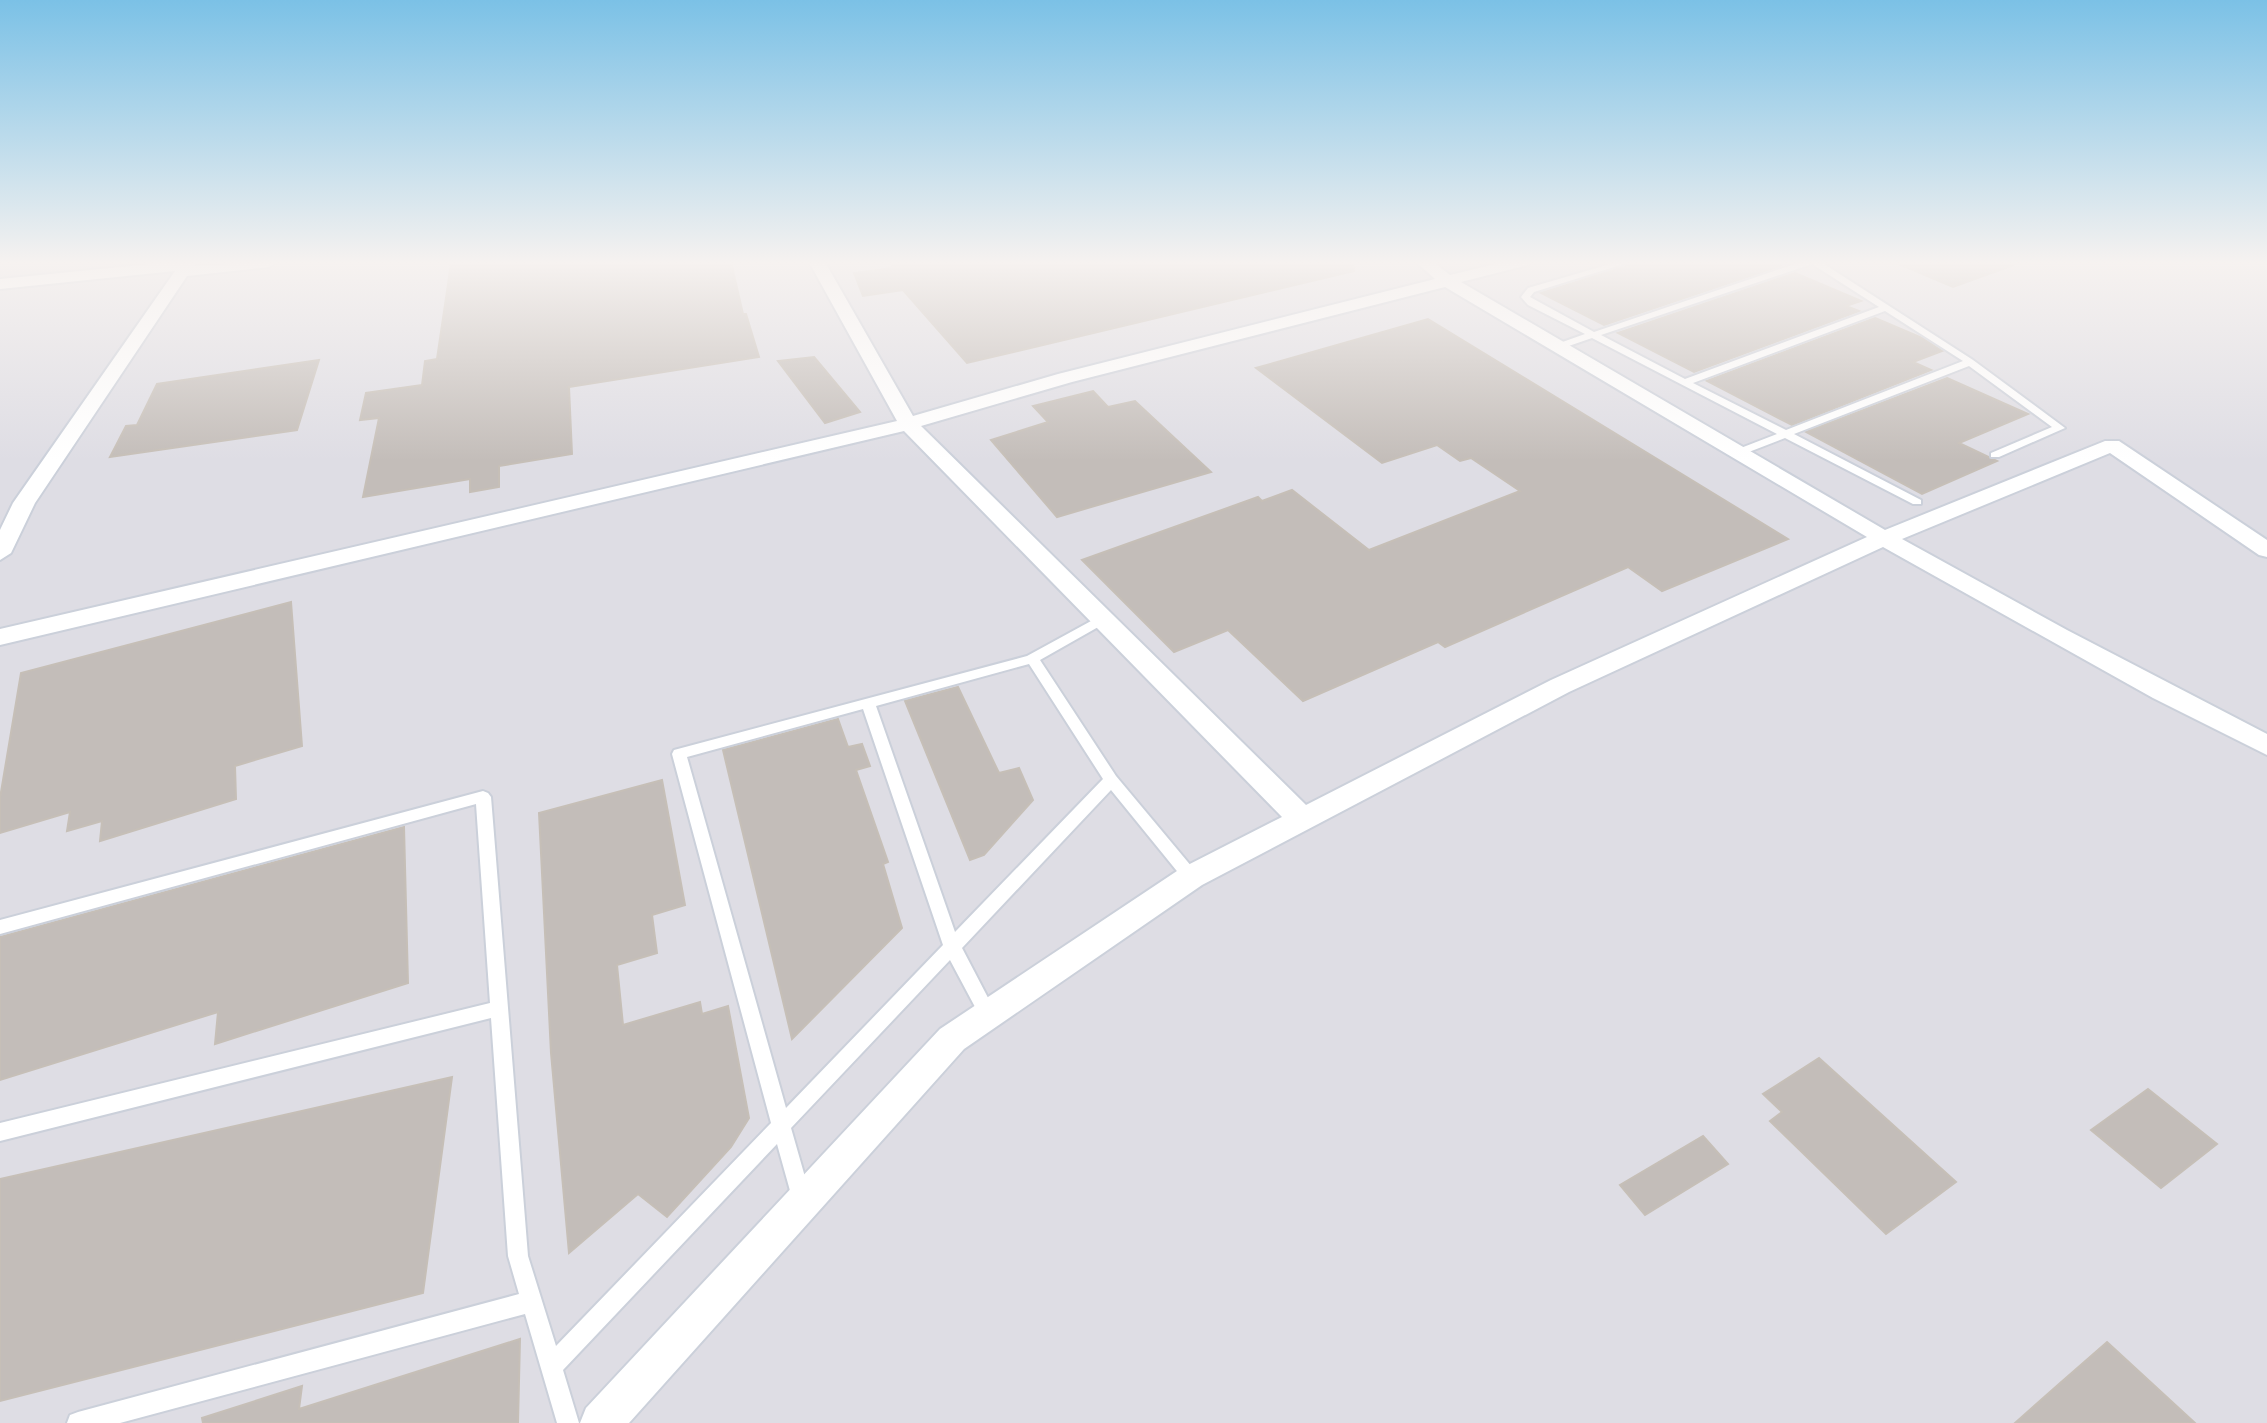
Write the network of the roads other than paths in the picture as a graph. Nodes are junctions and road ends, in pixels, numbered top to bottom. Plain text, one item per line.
1 (143, 328) edge
2 (854, 328) edge
3 (1260, 328) edge
4 (1526, 328) edge
5 (1580, 328) edge
6 (1613, 328) edge
7 (1831, 328) edge
8 (1918, 328) edge
9 (1593, 335) junction
10 (1557, 347) junction
11 (1970, 362) junction
12 (1685, 382) junction
13 (908, 424) junction
14 (1786, 434) junction
15 (1737, 453) junction
16 (1995, 455) dead end
17 (1917, 502) dead end
18 (1884, 538) junction
19 (2267, 550) edge
20 (0, 553) edge
21 (1102, 619) junction
22 (0, 637) edge
23 (1032, 659) junction
24 (868, 703) junction
25 (2267, 746) edge
26 (1111, 780) junction
27 (1302, 819) junction
28 (1191, 877) junction
29 (0, 927) edge
30 (952, 946) junction
31 (498, 1009) junction
32 (988, 1015) junction
33 (782, 1125) junction
34 (0, 1132) edge
35 (802, 1203) junction
36 (532, 1301) junction
37 (551, 1367) junction
38 (78, 1423) edge
39 (568, 1423) edge
40 (601, 1423) edge

1 - 20 street
2 - 13 street
3 - 13 street
4 - 10 street
5 - 9 lane
6 - 9 lane
7 - 12 lane
8 - 11 lane
9 - 10 lane
9 - 12 lane
10 - 15 street
11 - 14 lane
11 - 16 lane
12 - 14 lane
13 - 21 street
13 - 22 street
14 - 15 lane
14 - 17 lane
15 - 18 street
18 - 19 street
18 - 25 street
18 - 27 street
21 - 23 lane
21 - 27 street
23 - 24 lane
23 - 26 lane
24 - 30 lane
24 - 33 lane
26 - 28 lane
26 - 30 lane
27 - 28 street
28 - 32 street
29 - 31 lane
30 - 32 lane
30 - 33 lane
31 - 34 lane
31 - 36 lane
32 - 35 street
33 - 35 lane
33 - 37 lane
35 - 40 street
36 - 37 lane
36 - 38 lane
37 - 39 lane

